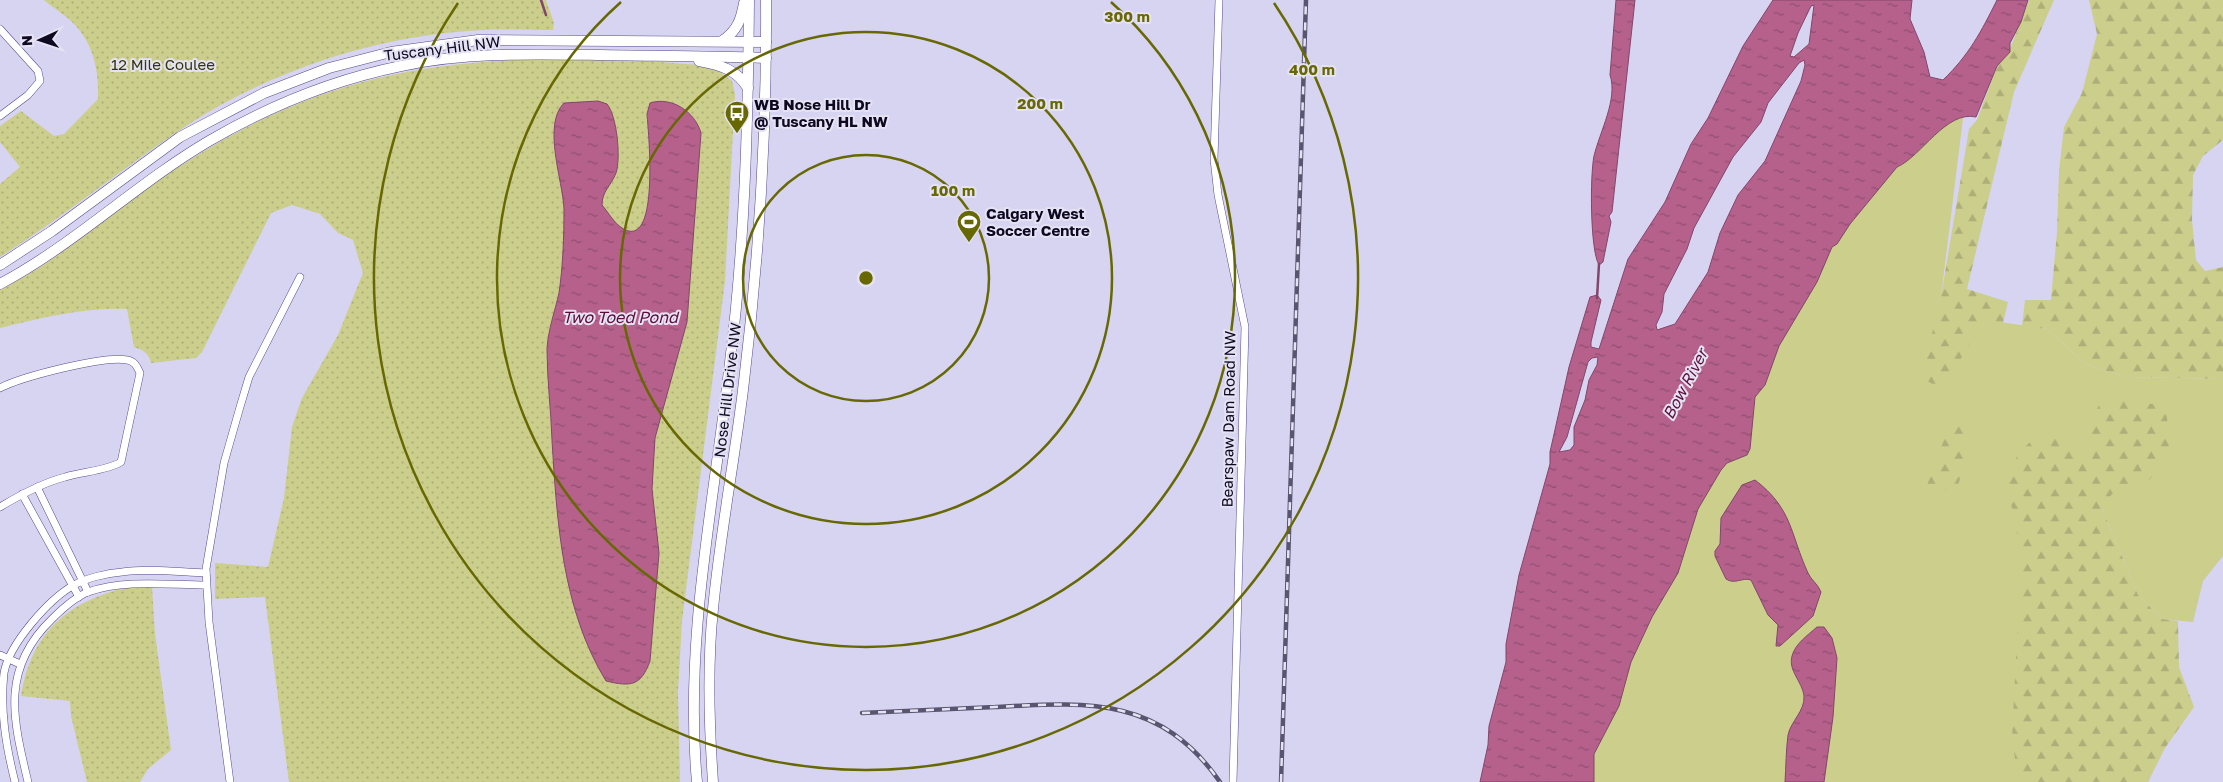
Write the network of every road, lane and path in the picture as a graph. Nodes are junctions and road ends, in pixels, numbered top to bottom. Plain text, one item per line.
1 (745, 0) edge
2 (750, 0) edge
3 (766, 0) edge
4 (1219, 0) edge
5 (0, 29) edge
6 (722, 41) junction
7 (749, 41) junction
8 (766, 42) junction
9 (677, 57) junction
10 (749, 57) junction
11 (766, 58) junction
12 (748, 88) junction
13 (0, 116) edge
14 (0, 265) edge
15 (300, 277) dead end
16 (0, 284) edge
17 (0, 388) edge
18 (37, 487) junction
19 (22, 494) junction
20 (0, 507) edge
21 (206, 579) junction
22 (84, 581) junction
23 (74, 585) junction
24 (88, 592) junction
25 (79, 597) junction
26 (0, 655) edge
27 (9, 658) junction
28 (20, 664) junction
29 (2, 671) edge
30 (16, 676) junction
31 (15, 782) edge
32 (28, 782) edge
33 (230, 782) edge
34 (698, 782) edge
35 (713, 782) edge
36 (1233, 782) edge

1 - 6 street
2 - 7 street, Nose Hill Drive NW
3 - 8 street, Nose Hill Drive NW
4 - 36 street, Bearspaw Dam Road NW
5 - 13 street
6 - 7 street, Tuscany Hill NW
6 - 14 street, Tuscany Hill NW
7 - 8 street, Tuscany Hill NW
7 - 10 street, Nose Hill Drive NW
8 - 11 street, Nose Hill Drive NW
9 - 10 street, Tuscany Hill NW
9 - 12 street
9 - 16 street, Tuscany Hill NW
10 - 11 street, Tuscany Hill NW
10 - 12 street, Nose Hill Drive NW
11 - 35 street, Nose Hill Drive NW
12 - 34 street, Nose Hill Drive NW
15 - 21 street
17 - 18 street
18 - 19 street
18 - 22 street
19 - 20 street
19 - 23 street
21 - 22 street
21 - 24 street
21 - 33 street
22 - 23 street
22 - 24 street
23 - 25 street
23 - 27 street
24 - 25 street
25 - 28 street
26 - 27 street
27 - 28 street
27 - 29 street
28 - 30 street
29 - 30 street
29 - 31 street
30 - 32 street

